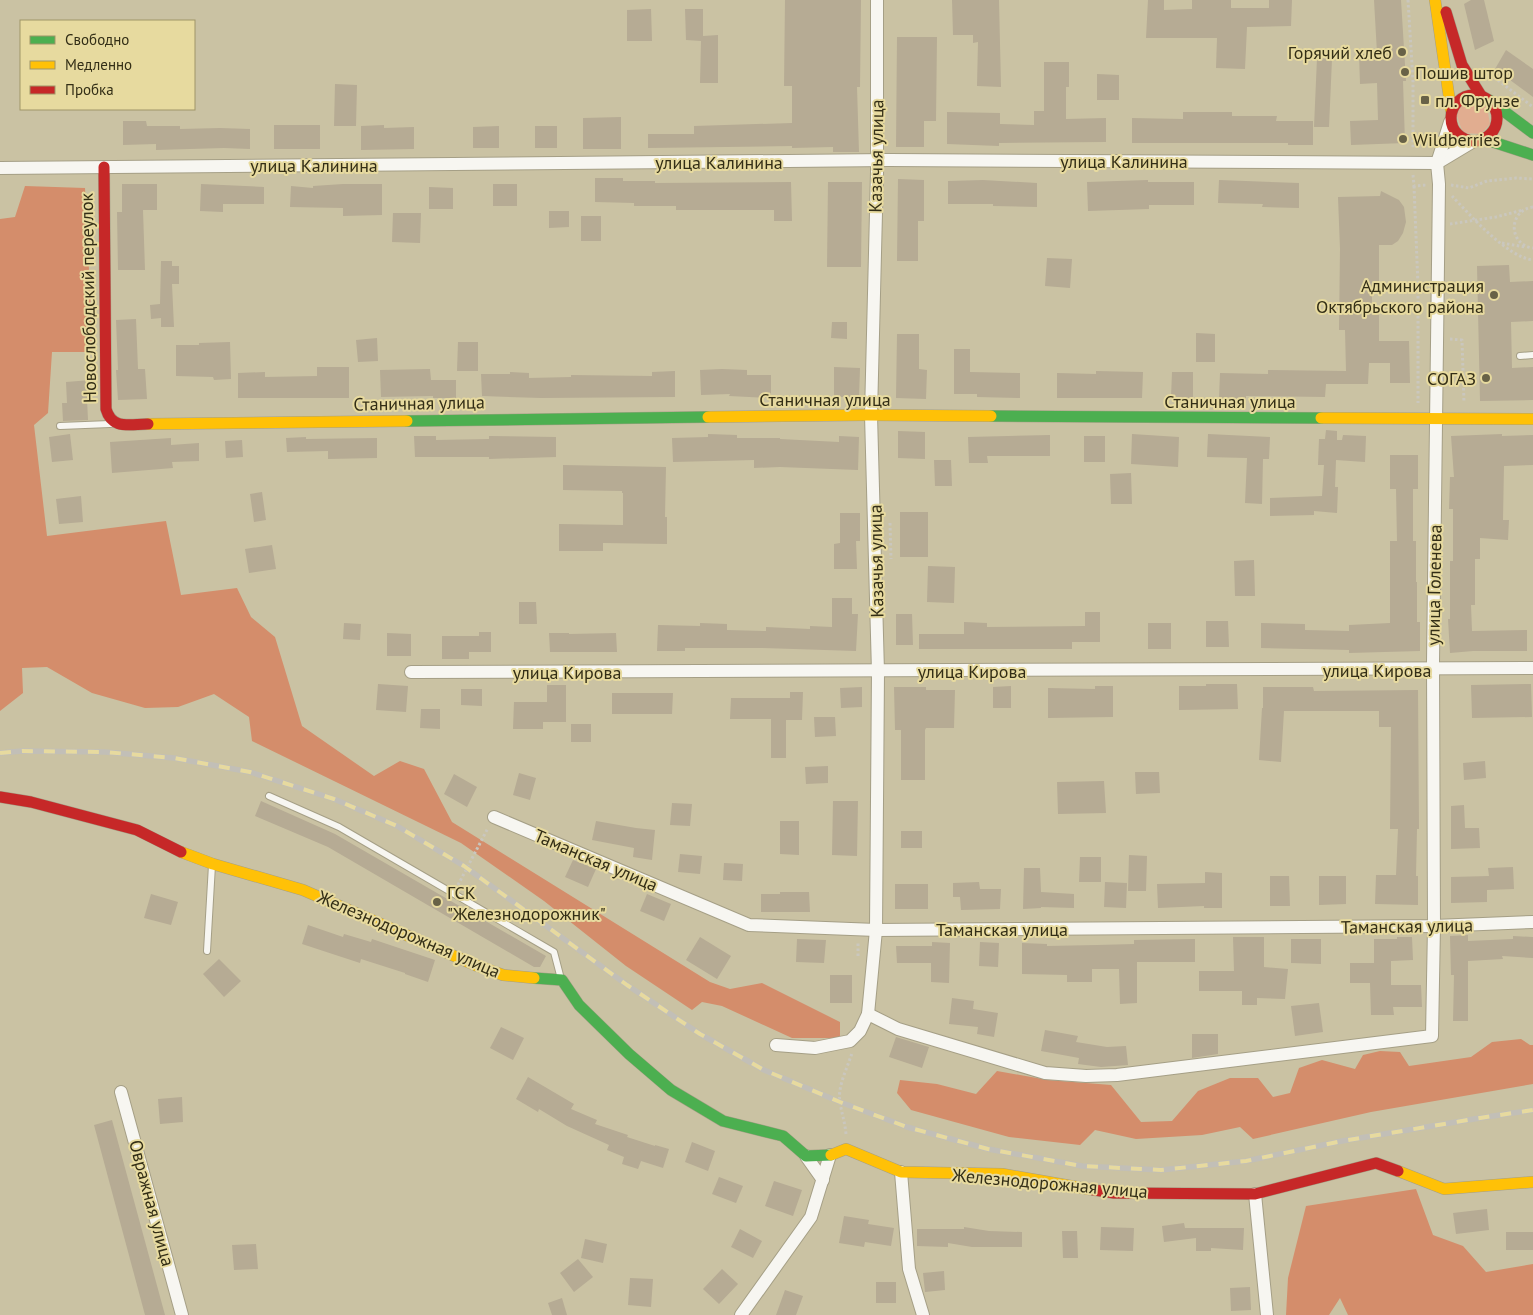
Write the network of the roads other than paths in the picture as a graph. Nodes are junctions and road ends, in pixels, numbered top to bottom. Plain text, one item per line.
1 (877, 0) edge
2 (1435, 0) edge
3 (1442, 0) edge
4 (1484, 97) junction
5 (1450, 116) junction
6 (1533, 133) edge
7 (1478, 141) junction
8 (1533, 155) edge
9 (877, 160) junction
10 (1437, 163) junction
11 (104, 167) junction
12 (0, 168) edge
13 (1533, 355) edge
14 (1520, 356) dead end
15 (871, 415) junction
16 (1533, 419) edge
17 (1436, 420) junction
18 (116, 424) junction
19 (60, 426) dead end
20 (1533, 668) edge
21 (1433, 669) junction
22 (411, 672) dead end
23 (878, 672) junction
24 (269, 796) dead end
25 (0, 797) edge
26 (494, 817) road end
27 (212, 864) junction
28 (1533, 922) edge
29 (1434, 926) junction
30 (876, 930) junction
31 (207, 950) dead end
32 (562, 980) junction
33 (868, 1014) junction
34 (776, 1045) dead end
35 (121, 1092) dead end
36 (830, 1154) junction
37 (806, 1156) junction
38 (901, 1172) junction
39 (823, 1180) junction
40 (1533, 1182) edge
41 (1254, 1194) junction
42 (182, 1315) edge
43 (741, 1315) edge
44 (923, 1315) edge
45 (1267, 1315) edge

1 - 9 street, Казачья улица
2 - 5 street, улица Голенева
3 - 4 street
4 - 5 street
4 - 6 street
4 - 7 street
5 - 7 street
5 - 10 street, улица Голенева
7 - 8 street
7 - 10 street
9 - 10 street, улица Калинина
9 - 11 street, улица Калинина
9 - 15 street, Казачья улица
10 - 17 street, улица Голенева
11 - 12 street, улица Калинина
11 - 18 street, Новослободский переулок
13 - 14 lane
15 - 17 street, Станичная улица
15 - 18 street, Станичная улица
15 - 23 street, Казачья улица
16 - 17 street, Станичная улица
17 - 21 street, улица Голенева
18 - 19 lane
20 - 21 street, улица Кирова
21 - 23 street, улица Кирова
21 - 29 street, улица Голенева
22 - 23 street, улица Кирова
23 - 30 street, Казачья улица
24 - 32 lane
25 - 27 street, Железнодорожная улица
26 - 30 street, Таманская улица
27 - 31 lane
27 - 32 street, Железнодорожная улица
28 - 29 street, Таманская улица
29 - 30 street, Таманская улица
29 - 33 street, улица Голенева
30 - 33 street, Казачья улица
32 - 37 street
33 - 34 street, Казачья улица
35 - 42 street, Овражная улица
36 - 37 street, Железнодорожная улица
36 - 38 street, Железнодорожная улица
36 - 39 street
37 - 39 street
38 - 41 street, Железнодорожная улица
38 - 44 street
39 - 43 street
40 - 41 street, Железнодорожная улица
41 - 45 street

